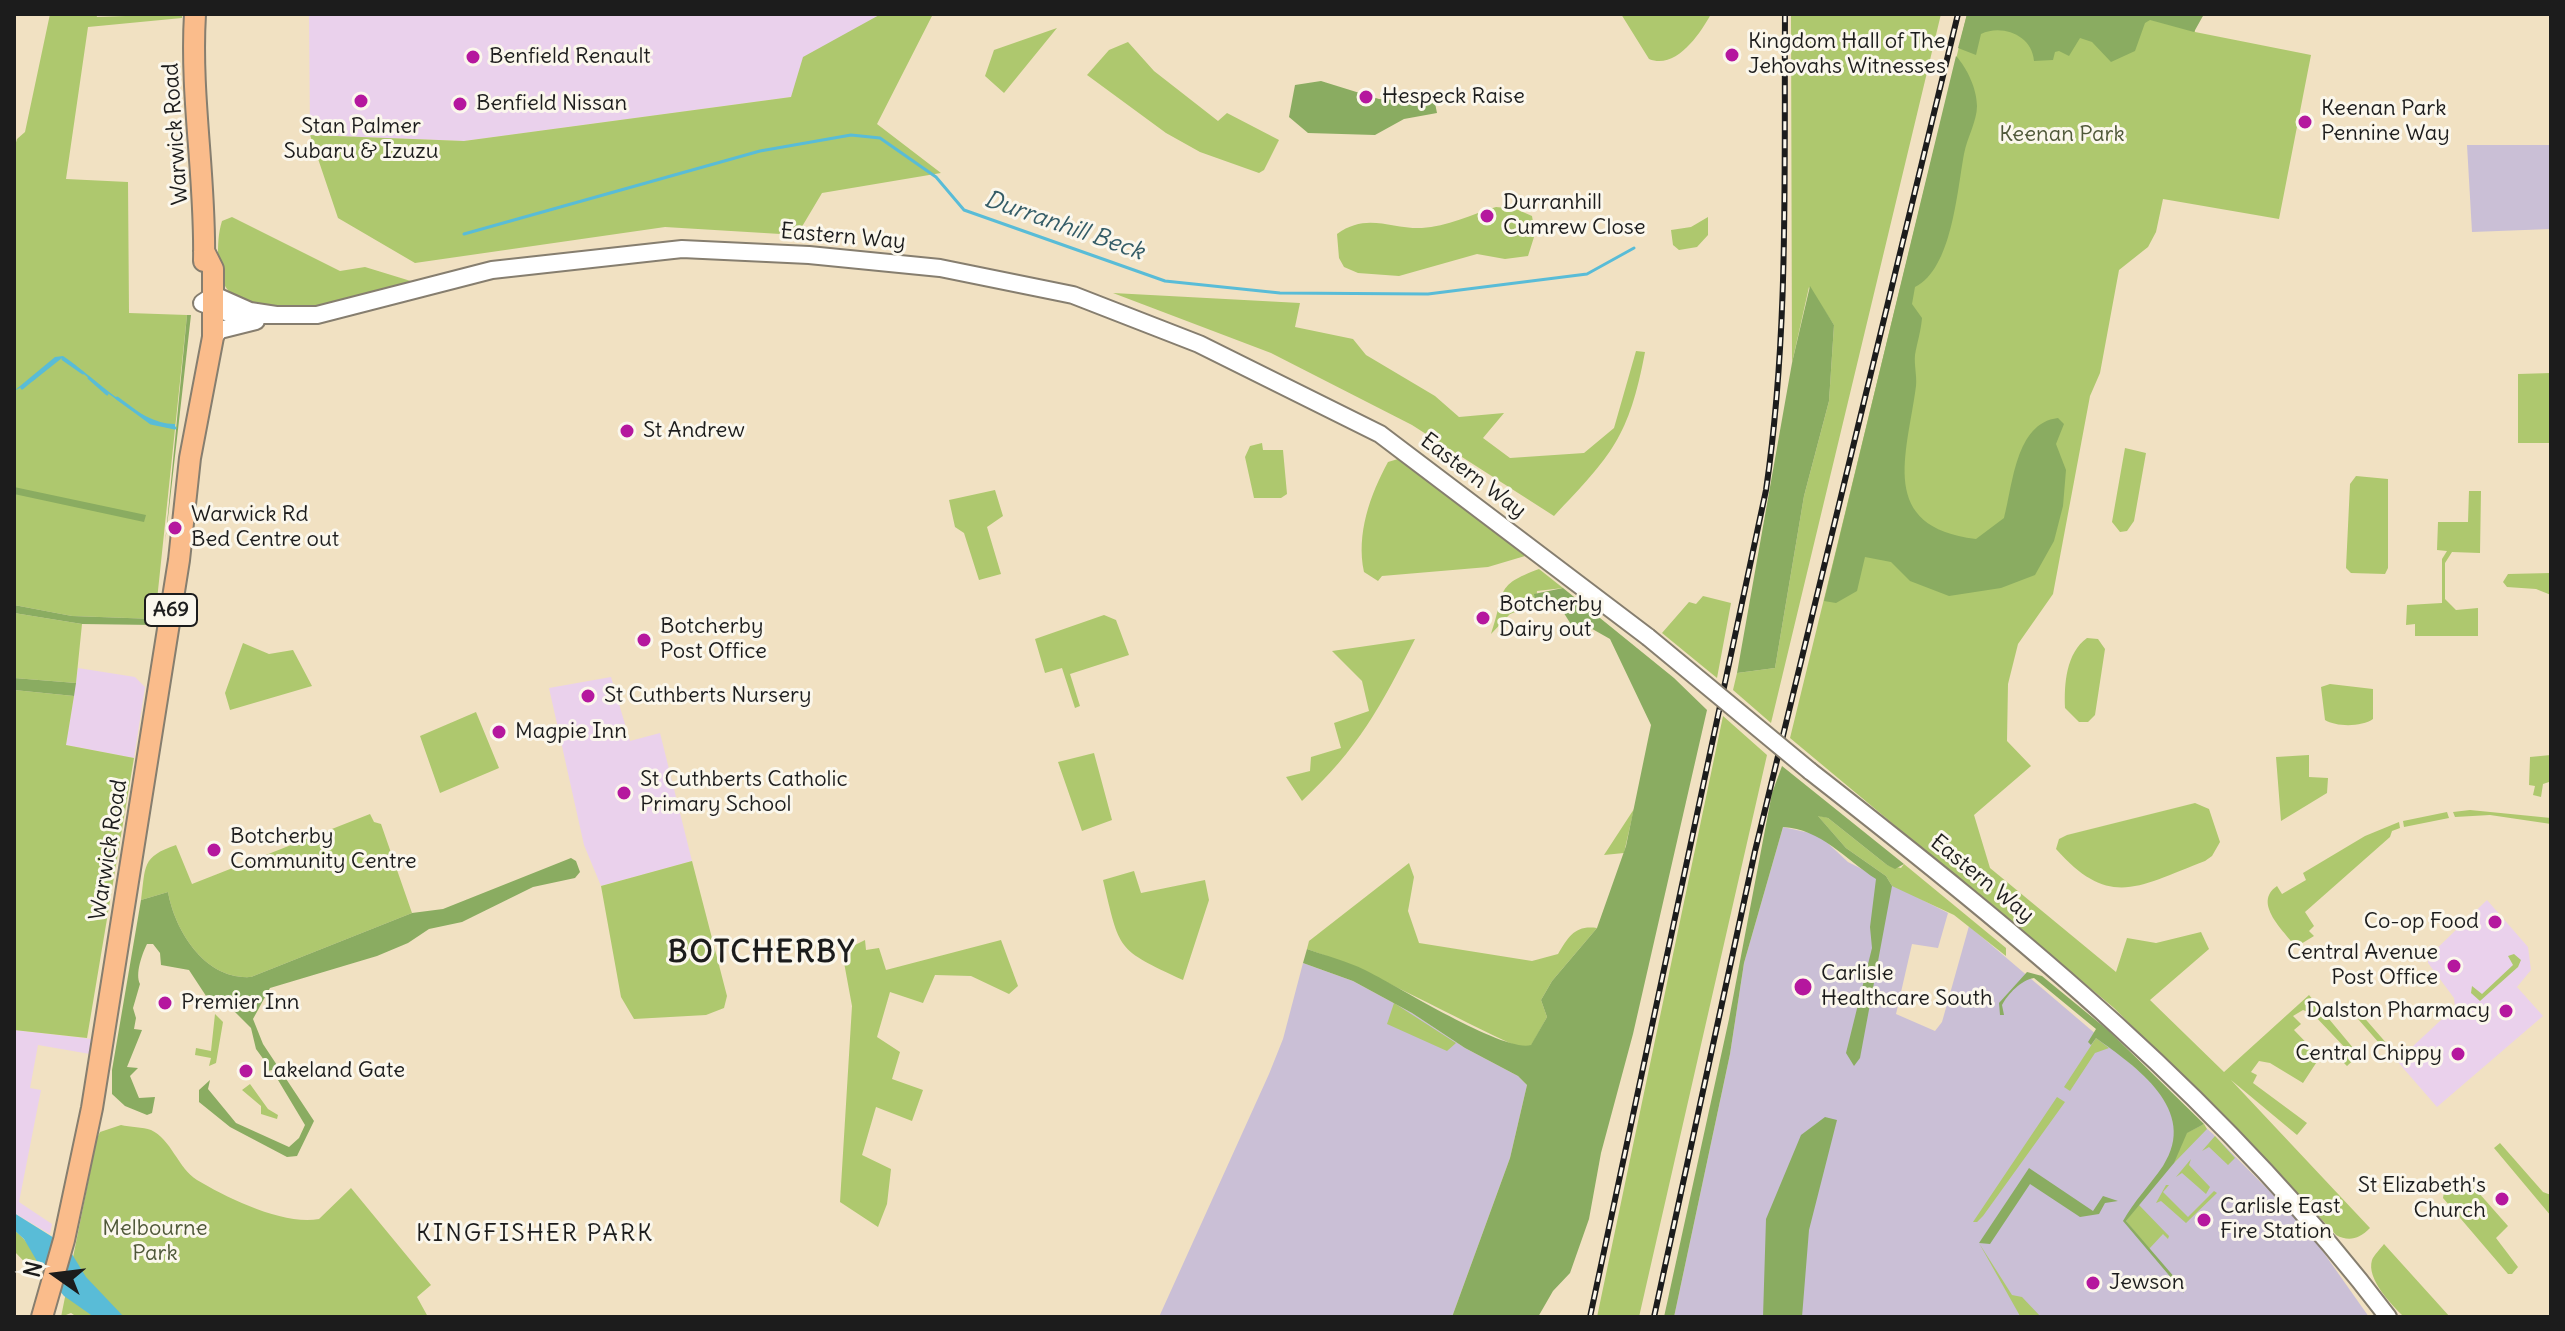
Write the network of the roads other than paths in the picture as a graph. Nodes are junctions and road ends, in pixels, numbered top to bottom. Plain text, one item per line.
1 (195, 14) edge
2 (210, 303) junction
3 (276, 315) junction
4 (213, 338) junction
5 (201, 388) junction
6 (42, 1317) edge
7 (2388, 1317) edge

1 - 2 main road, Warwick Road / A69
2 - 3 street, Eastern Way
2 - 4 main road, Warwick Road / A69
2 - 5 main road, Warwick Road / A69
3 - 4 street, Eastern Way
3 - 7 street, Eastern Way, bridge
4 - 5 main road, Warwick Road / A69
5 - 6 main road, Warwick Road / A69

